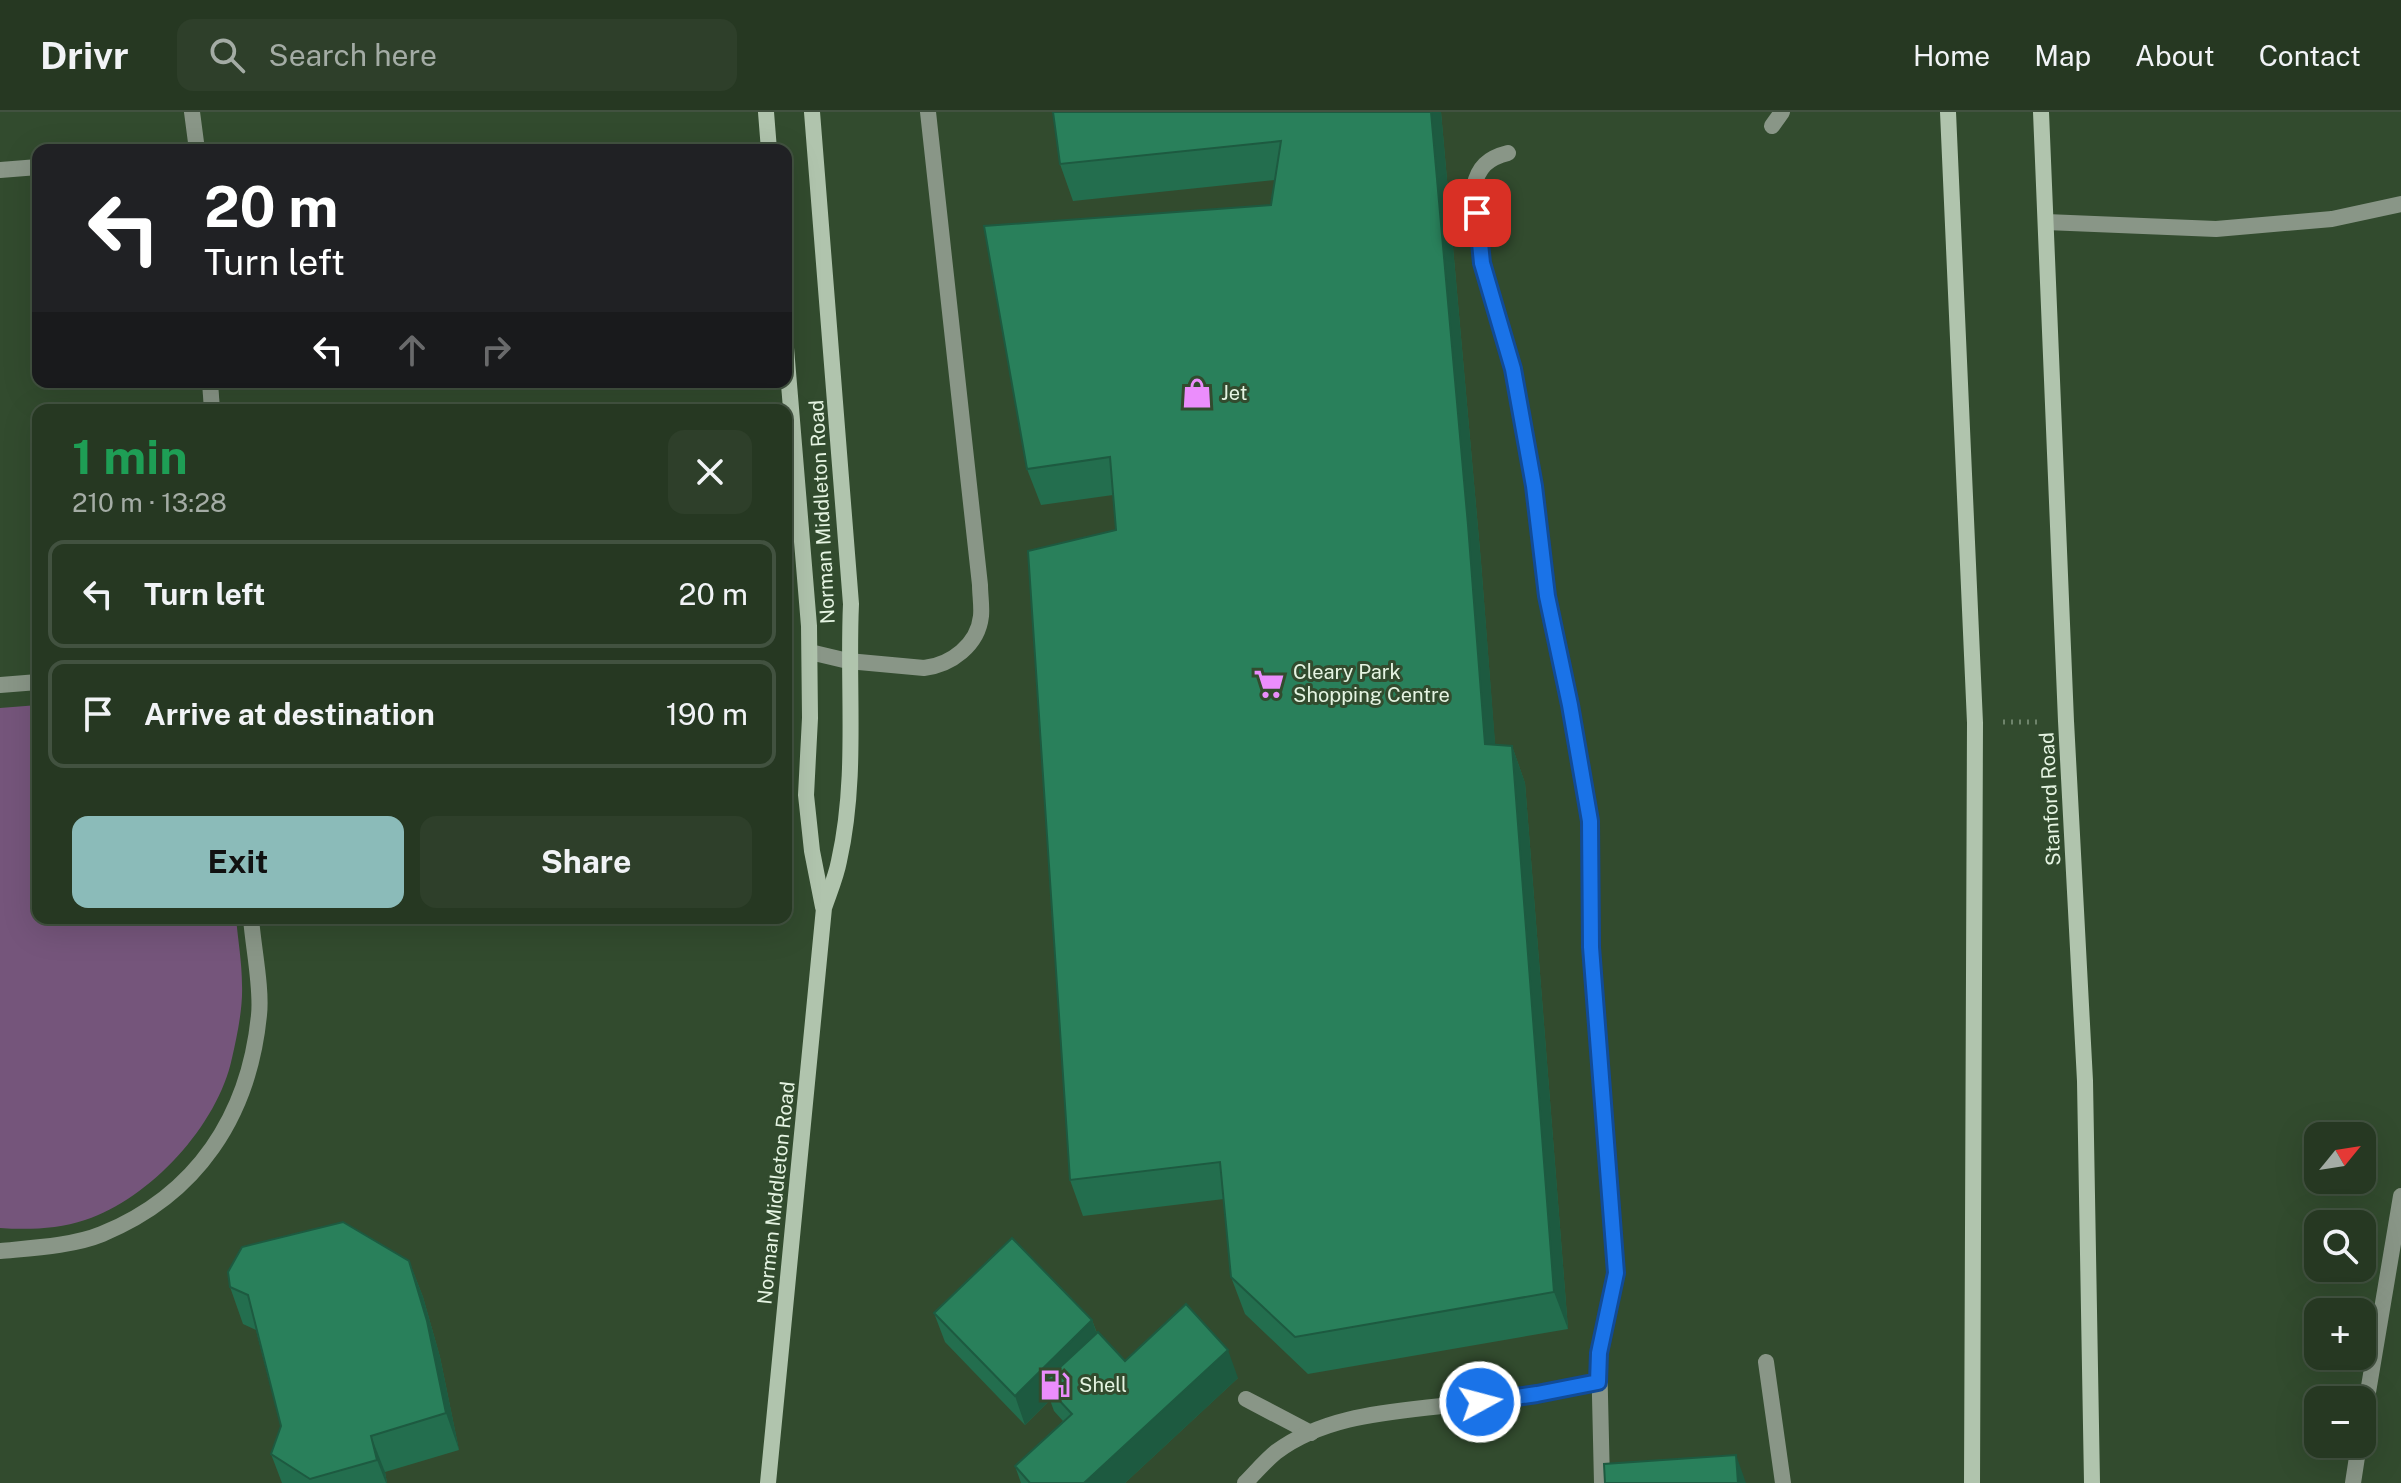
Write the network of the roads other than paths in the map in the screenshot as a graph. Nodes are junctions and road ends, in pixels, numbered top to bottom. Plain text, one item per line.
1 (192, 112) edge
2 (766, 112) edge
3 (812, 112) edge
4 (928, 112) edge
5 (1948, 112) edge
6 (2041, 112) edge
7 (196, 144) edge
8 (769, 144) edge
9 (1508, 153) dead end
10 (32, 167) edge
11 (0, 170) edge
12 (2401, 204) edge
13 (2046, 222) junction
14 (792, 424) edge
15 (810, 652) junction
16 (848, 661) junction
17 (32, 682) edge
18 (0, 685) edge
19 (824, 908) junction
20 (252, 924) edge
21 (2401, 1196) edge
22 (0, 1251) edge
23 (1766, 1362) dead end
24 (1598, 1382) junction
25 (2369, 1386) edge
26 (1246, 1399) dead end
27 (1311, 1433) junction
28 (2357, 1458) edge
29 (768, 1483) edge
30 (1245, 1483) edge
31 (1602, 1483) edge
32 (1783, 1483) edge
33 (1972, 1483) edge
34 (2092, 1483) edge
35 (2353, 1483) edge

1 - 7 street
2 - 8 main road
3 - 16 main road, Norman Middleton Road
4 - 16 street
5 - 33 main road
6 - 13 main road, Stanford Road
9 - 24 street
10 - 11 street
12 - 13 street
13 - 34 main road, Stanford Road
14 - 15 main road, Norman Middleton Road
15 - 16 street
15 - 19 main road, Norman Middleton Road
16 - 19 main road, Norman Middleton Road
17 - 18 street
19 - 29 main road, Norman Middleton Road
20 - 22 street
21 - 25 street
23 - 32 street
24 - 27 street
24 - 31 street
26 - 27 street
27 - 30 street
28 - 35 street

